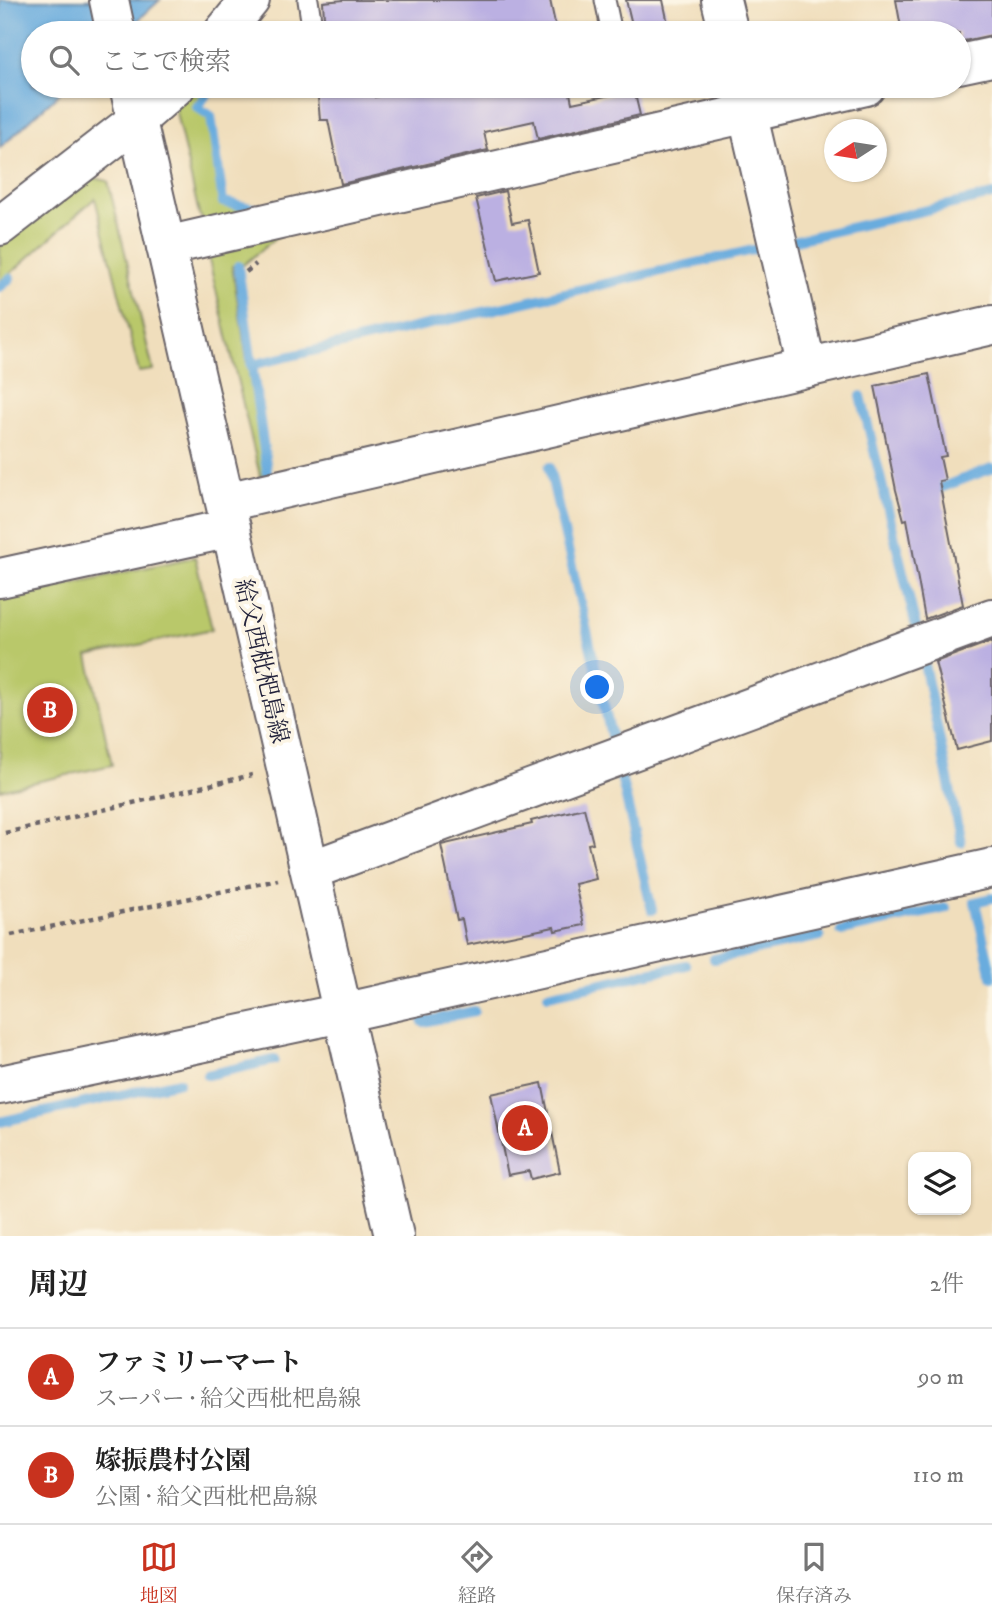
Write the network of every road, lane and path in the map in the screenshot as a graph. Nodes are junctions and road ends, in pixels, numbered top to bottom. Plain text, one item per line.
1 (109, 0) edge
2 (250, 0) edge
3 (308, 0) edge
4 (605, 0) edge
5 (721, 0) edge
6 (114, 21) edge
7 (233, 21) edge
8 (311, 21) edge
9 (609, 21) edge
10 (726, 21) edge
11 (992, 57) edge
12 (971, 61) edge
13 (744, 99) edge
14 (133, 103) edge
15 (0, 226) edge
16 (166, 246) junction
17 (992, 325) edge
18 (807, 368) junction
19 (228, 515) junction
20 (0, 578) edge
21 (992, 618) edge
22 (286, 767) junction
23 (5, 833) dead end
24 (992, 868) edge
25 (311, 872) junction
26 (11, 935) dead end
27 (342, 1013) junction
28 (0, 1085) edge
29 (394, 1236) edge

1 - 6 street
2 - 7 street
3 - 8 lane
4 - 9 lane
5 - 10 street
11 - 12 street
13 - 16 street
13 - 18 street
14 - 15 street
14 - 16 street, 給父西枇杷島線
16 - 19 street, 給父西枇杷島線
17 - 18 street
18 - 19 street
19 - 20 street
19 - 22 street, 給父西枇杷島線
21 - 25 street
22 - 23 path
22 - 25 street, 給父西枇杷島線
24 - 27 street
25 - 26 path
25 - 27 street, 給父西枇杷島線
27 - 28 street
27 - 29 street, 給父西枇杷島線

